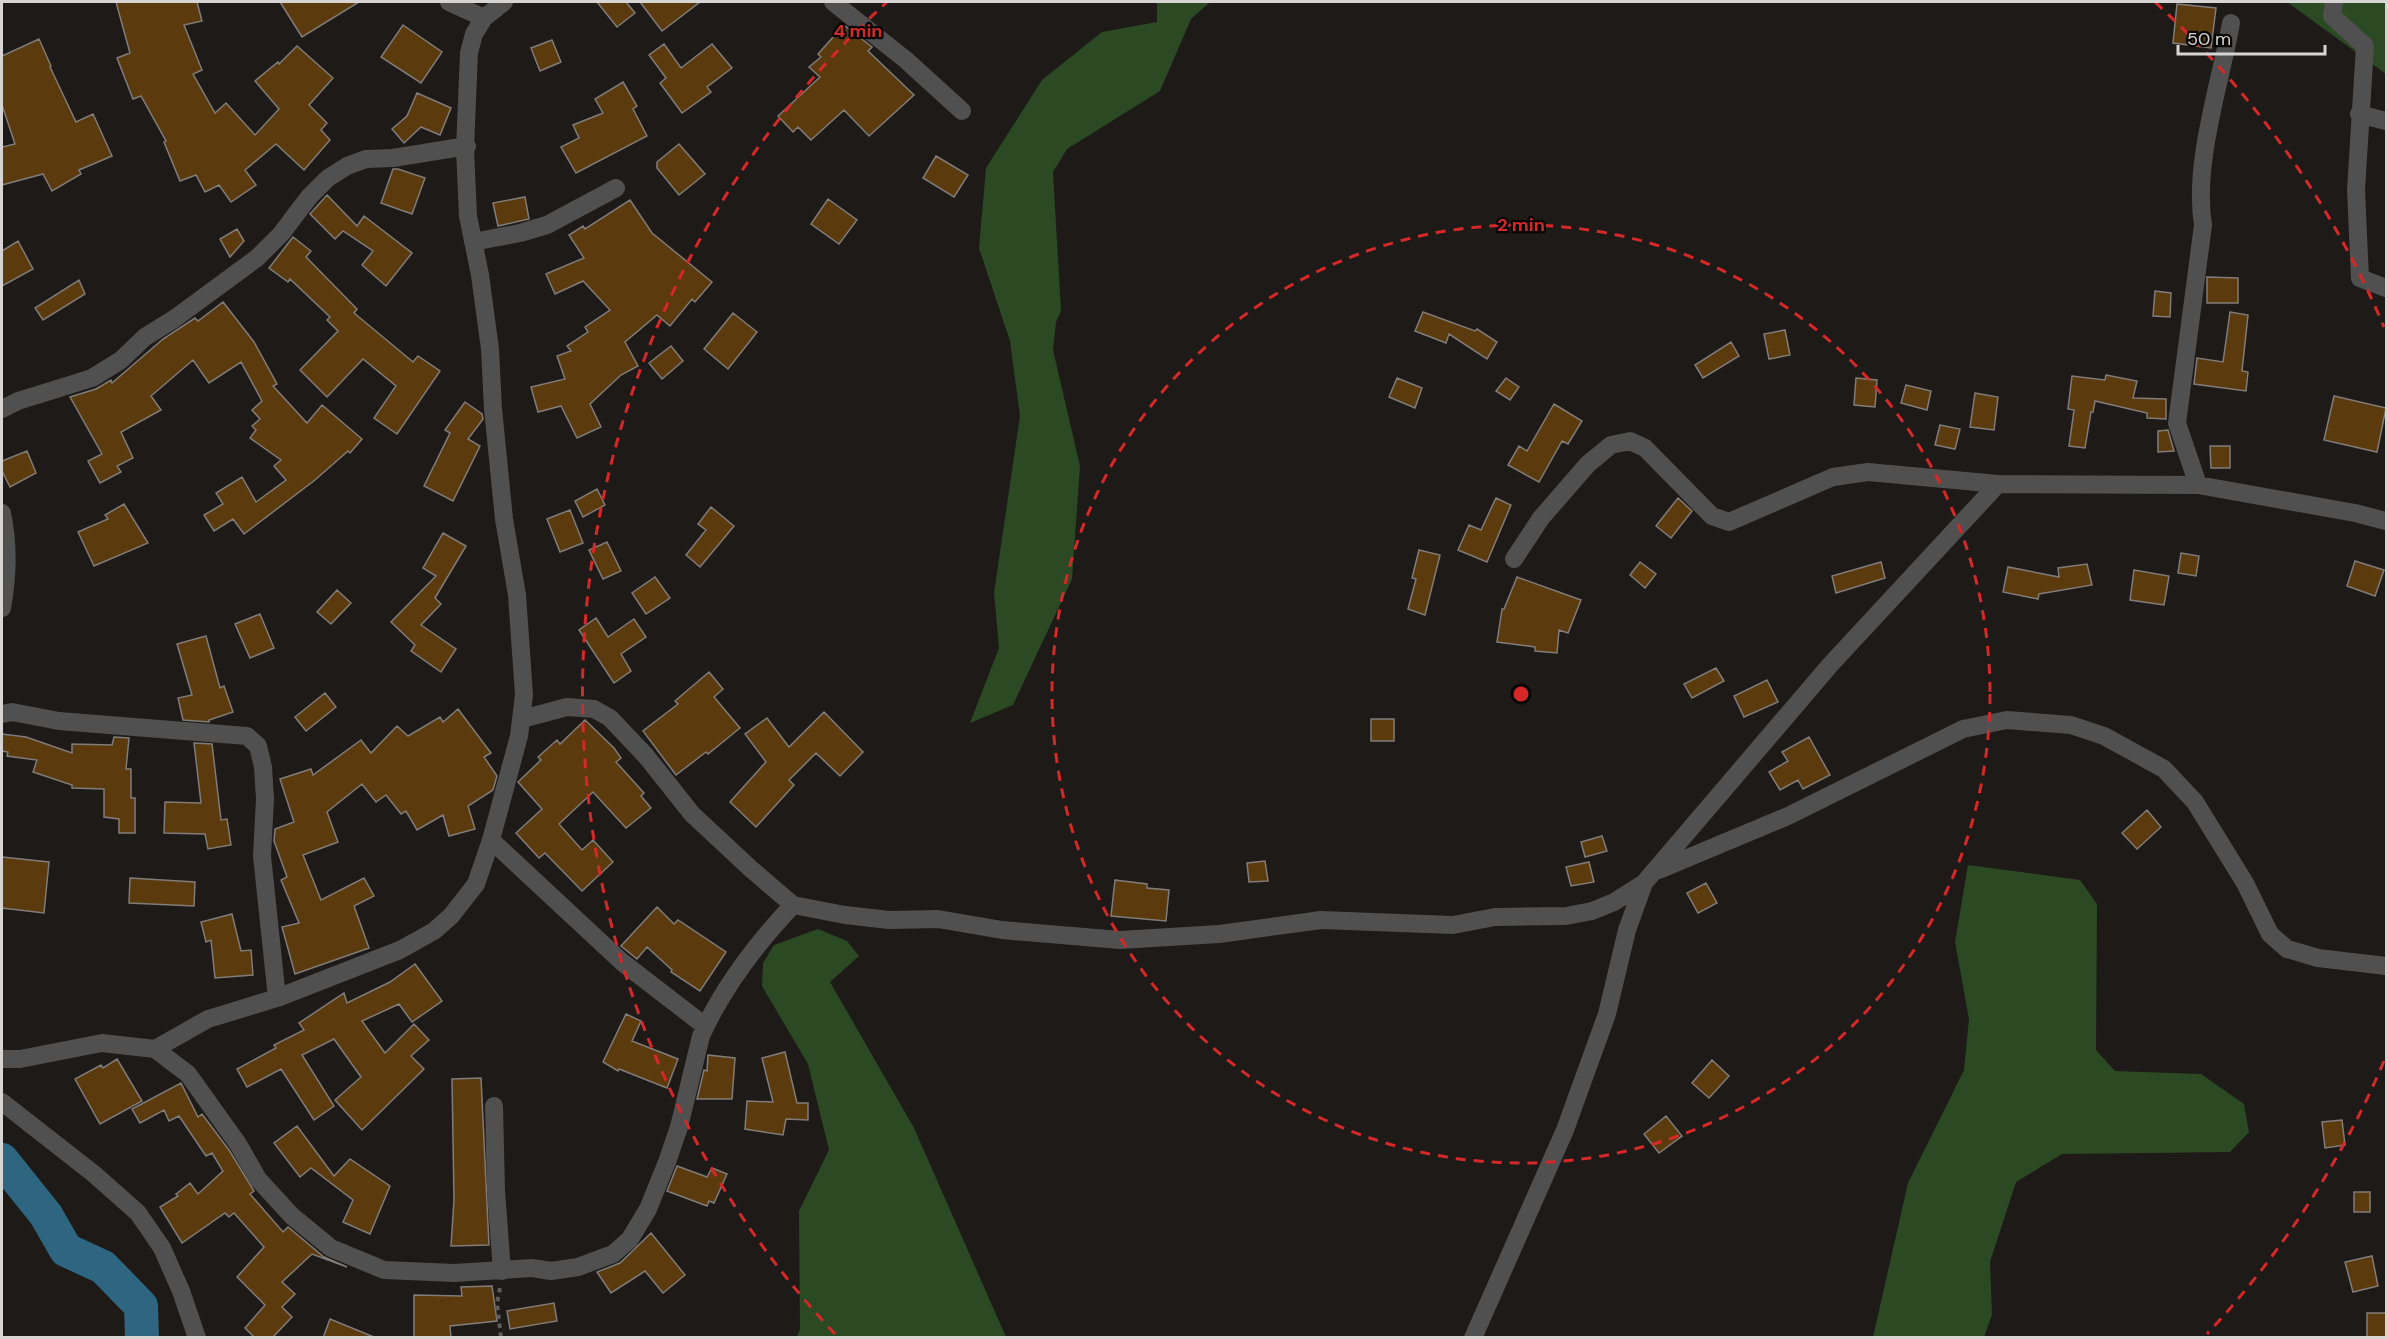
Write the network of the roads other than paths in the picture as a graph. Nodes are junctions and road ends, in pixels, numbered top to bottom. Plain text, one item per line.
1 (448, 2) edge
2 (504, 2) edge
3 (833, 2) edge
4 (2334, 2) edge
5 (483, 18) junction
6 (2230, 23) dead end
7 (962, 111) dead end
8 (2359, 114) junction
9 (2386, 121) edge
10 (466, 146) junction
11 (616, 188) dead end
12 (473, 242) junction
13 (2386, 288) edge
14 (2, 409) edge
15 (1998, 484) junction
16 (2199, 484) junction
17 (2, 513) edge
18 (2386, 521) edge
19 (1514, 559) dead end
20 (2, 608) edge
21 (2, 714) edge
22 (522, 719) junction
23 (491, 840) junction
24 (1649, 877) junction
25 (793, 904) junction
26 (2386, 966) edge
27 (277, 998) junction
28 (705, 1026) junction
29 (155, 1049) junction
30 (2, 1059) edge
31 (2, 1102) edge
32 (494, 1106) dead end
33 (502, 1271) junction
34 (197, 1338) edge
35 (1473, 1338) edge

1 - 5 street
2 - 5 street
3 - 7 street
4 - 8 street
5 - 10 street
6 - 16 street
8 - 9 street
8 - 13 street
10 - 12 street
10 - 14 street
11 - 12 street
12 - 22 street
15 - 16 street
15 - 19 street
15 - 24 street
16 - 18 street
17 - 20 street
21 - 27 street
22 - 23 street
22 - 25 street
23 - 27 street
23 - 28 street
24 - 25 street
24 - 26 street
24 - 35 street
25 - 28 street
27 - 29 street
28 - 33 street
29 - 30 street
29 - 33 street
31 - 34 street
32 - 33 street

